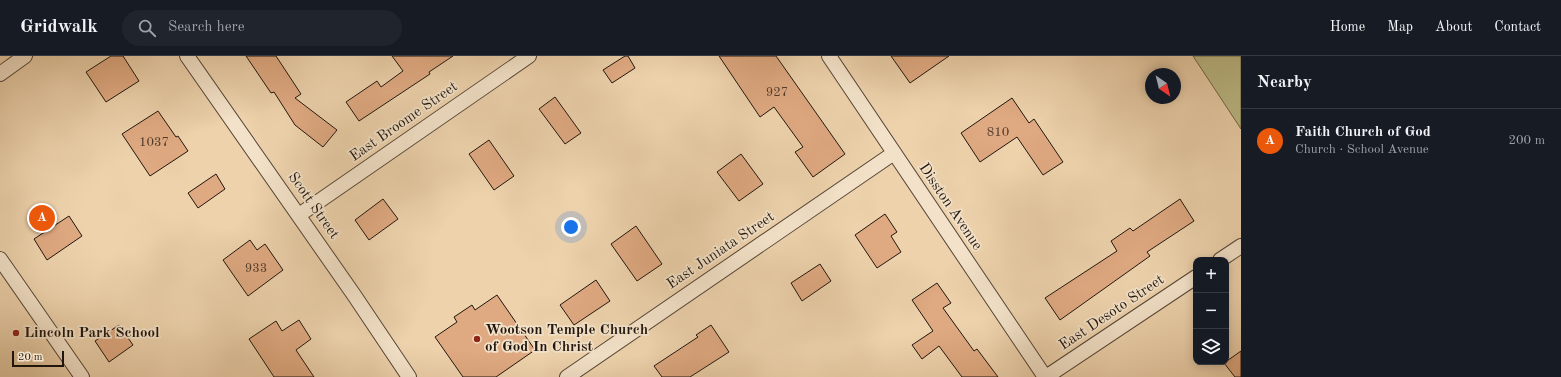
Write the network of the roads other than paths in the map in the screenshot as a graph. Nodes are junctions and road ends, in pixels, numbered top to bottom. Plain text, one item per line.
1 (25, 56) edge
2 (187, 56) edge
3 (529, 56) edge
4 (829, 56) edge
5 (0, 74) edge
6 (894, 153) junction
7 (299, 215) junction
8 (1241, 246) edge
9 (1224, 257) edge
10 (0, 259) edge
11 (1193, 279) edge
12 (82, 377) edge
13 (409, 377) edge
14 (567, 377) edge
15 (1045, 377) edge

1 - 5 street
2 - 7 street, Scott Street
3 - 7 street, East Broome Street
4 - 6 street, Disston Avenue
6 - 14 street, East Juniata Street
6 - 15 street, Disston Avenue
7 - 13 street, Scott Street
8 - 9 street
10 - 12 street
11 - 15 street, East Desoto Street

